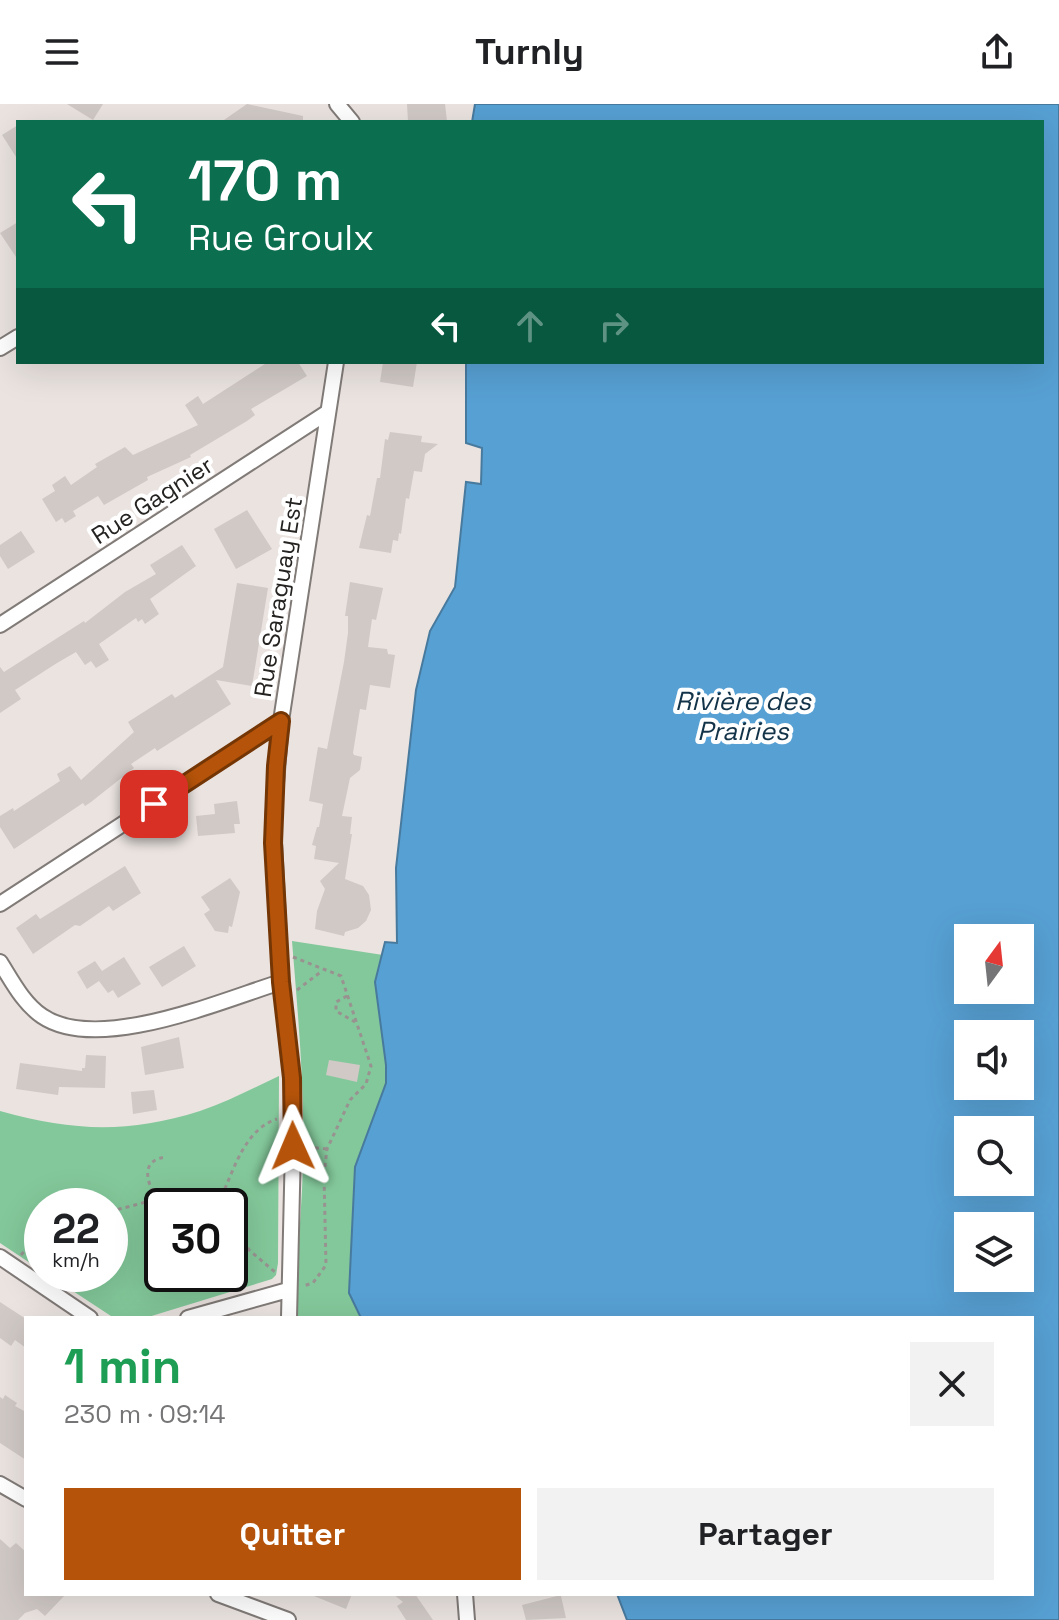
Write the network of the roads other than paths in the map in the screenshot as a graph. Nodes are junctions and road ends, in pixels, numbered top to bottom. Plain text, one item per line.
1 (337, 104) edge
2 (349, 120) edge
3 (336, 364) edge
4 (328, 412) junction
5 (0, 625) edge
6 (281, 721) junction
7 (0, 904) edge
8 (0, 962) edge
9 (281, 982) junction
10 (0, 1257) edge
11 (288, 1284) junction
12 (87, 1316) edge
13 (194, 1316) edge
14 (289, 1316) edge
15 (0, 1484) edge
16 (24, 1498) edge
17 (223, 1596) edge
18 (465, 1596) edge
19 (288, 1620) edge
20 (467, 1620) edge

1 - 2 street
3 - 4 street, Rue Saraguay Est
4 - 5 street, Rue Gagnier
4 - 6 street, Rue Saraguay Est
6 - 7 street
6 - 9 street, Rue Saraguay Est
8 - 9 street
9 - 11 street, Rue Saraguay Est
10 - 12 street
11 - 13 street
11 - 14 street, Rue Saraguay Est
15 - 16 street
17 - 19 street
18 - 20 street

